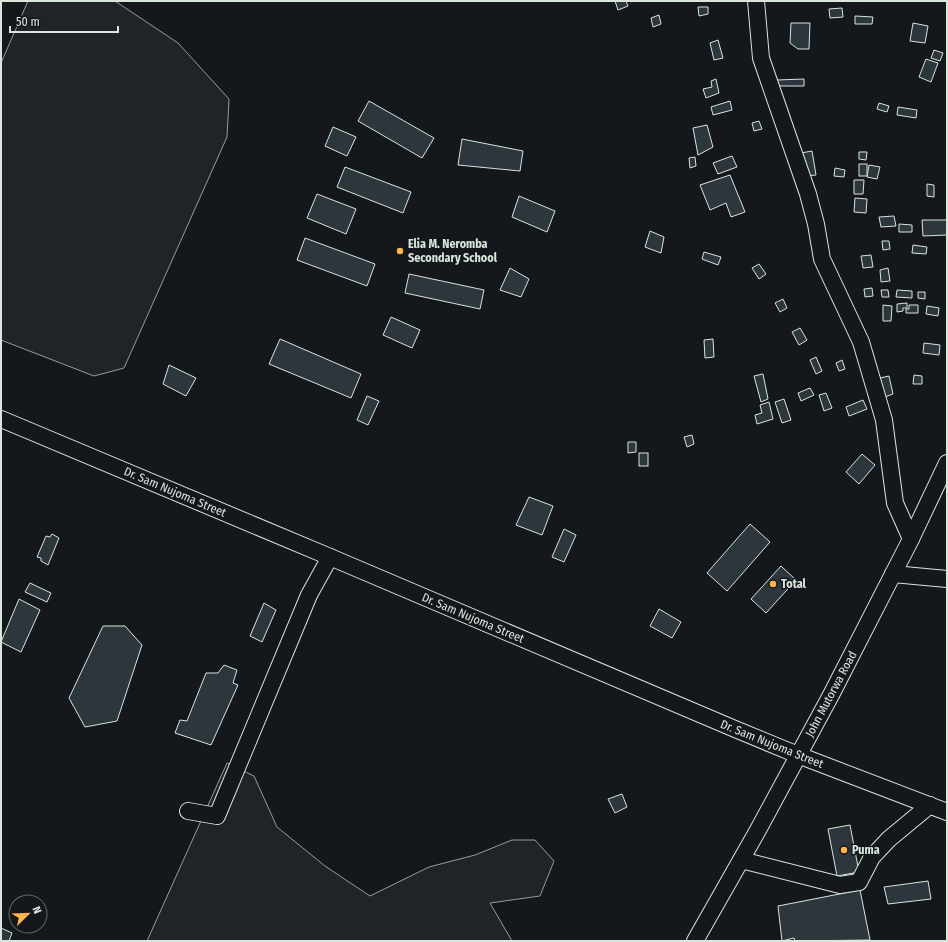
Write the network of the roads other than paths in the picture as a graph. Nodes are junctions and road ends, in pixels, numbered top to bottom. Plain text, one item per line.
1 (756, 1) edge
2 (1, 419) edge
3 (947, 463) edge
4 (911, 539) junction
5 (330, 557) junction
6 (893, 574) junction
7 (947, 580) edge
8 (798, 755) junction
9 (930, 805) junction
10 (188, 811) dead end
11 (947, 812) edge
12 (740, 860) junction
13 (695, 941) edge

1 - 4 street
2 - 5 street, Dr. Sam Nujoma Street
3 - 4 street, John Mutorwa Road
4 - 6 street, John Mutorwa Road
5 - 8 street, Dr. Sam Nujoma Street
5 - 10 street
6 - 7 street
6 - 8 street, John Mutorwa Road
8 - 9 street, Dr. Sam Nujoma Street
8 - 12 street, John Mutorwa Road
9 - 11 street, Dr. Sam Nujoma Street
9 - 12 street
12 - 13 street, John Mutorwa Road

